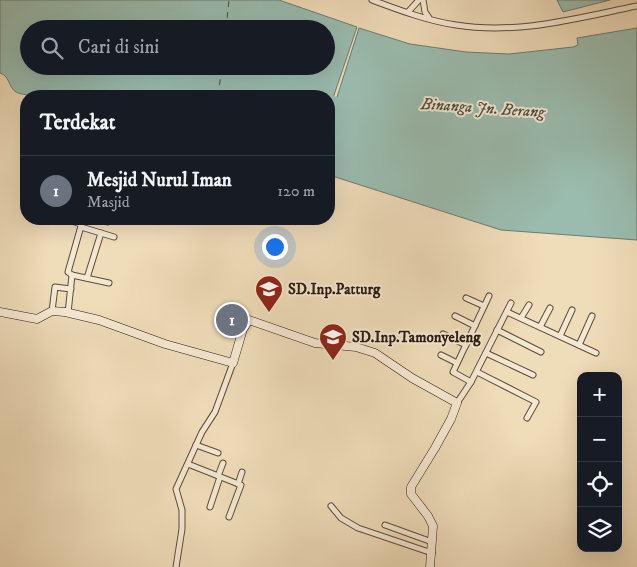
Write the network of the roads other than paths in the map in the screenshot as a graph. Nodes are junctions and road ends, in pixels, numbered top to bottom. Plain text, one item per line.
1 (373, 0) edge
2 (418, 0) edge
3 (422, 0) edge
4 (637, 6) edge
5 (408, 12) junction
6 (430, 18) junction
7 (81, 225) edge
8 (86, 225) edge
9 (101, 233) junction
10 (114, 238) dead end
11 (72, 275) junction
12 (87, 278) junction
13 (109, 283) dead end
14 (71, 289) junction
15 (488, 296) dead end
16 (466, 298) dead end
17 (511, 304) dead end
18 (528, 304) dead end
19 (484, 306) junction
20 (550, 308) dead end
21 (572, 310) dead end
22 (52, 311) junction
23 (0, 312) edge
24 (507, 312) junction
25 (68, 313) junction
26 (455, 316) dead end
27 (592, 316) dead end
28 (521, 318) junction
29 (475, 326) junction
30 (540, 327) junction
31 (498, 330) junction
32 (443, 334) dead end
33 (560, 336) junction
34 (466, 345) junction
35 (579, 345) junction
36 (541, 352) dead end
37 (486, 353) junction
38 (596, 353) dead end
39 (441, 355) dead end
40 (233, 362) junction
41 (457, 364) junction
42 (477, 372) junction
43 (533, 375) dead end
44 (471, 382) junction
45 (457, 403) junction
46 (527, 418) dead end
47 (196, 445) junction
48 (218, 453) dead end
49 (223, 463) dead end
50 (188, 464) junction
51 (242, 472) dead end
52 (219, 476) junction
53 (238, 484) junction
54 (210, 506) dead end
55 (331, 506) dead end
56 (229, 517) dead end
57 (385, 525) dead end
58 (432, 542) junction
59 (432, 553) junction
60 (176, 567) edge
61 (430, 567) edge

1 - 5 street
2 - 5 street
3 - 6 street
4 - 6 street
5 - 6 street
7 - 11 street
8 - 9 street
9 - 10 street
9 - 12 street
11 - 12 street
11 - 14 street
12 - 13 street
14 - 22 street
14 - 25 street
15 - 19 street
16 - 19 street
17 - 24 street
18 - 28 street
19 - 29 street
20 - 30 street
21 - 33 street
22 - 23 street
22 - 25 street
24 - 28 street
24 - 31 street
25 - 40 street
26 - 29 street
27 - 35 street
28 - 30 street
29 - 34 street
30 - 33 street
31 - 36 street
31 - 37 street
32 - 34 street
33 - 35 street
34 - 41 street
35 - 38 street
37 - 42 street
37 - 43 street
39 - 41 street
40 - 45 street
40 - 47 street
41 - 44 street
42 - 44 street
42 - 46 street
44 - 45 street
45 - 58 street
47 - 48 street
47 - 50 street
49 - 52 street
50 - 52 street
50 - 60 street
51 - 53 street
52 - 53 street
52 - 54 street
53 - 56 street
55 - 59 street
57 - 58 street
58 - 59 street
59 - 61 street

